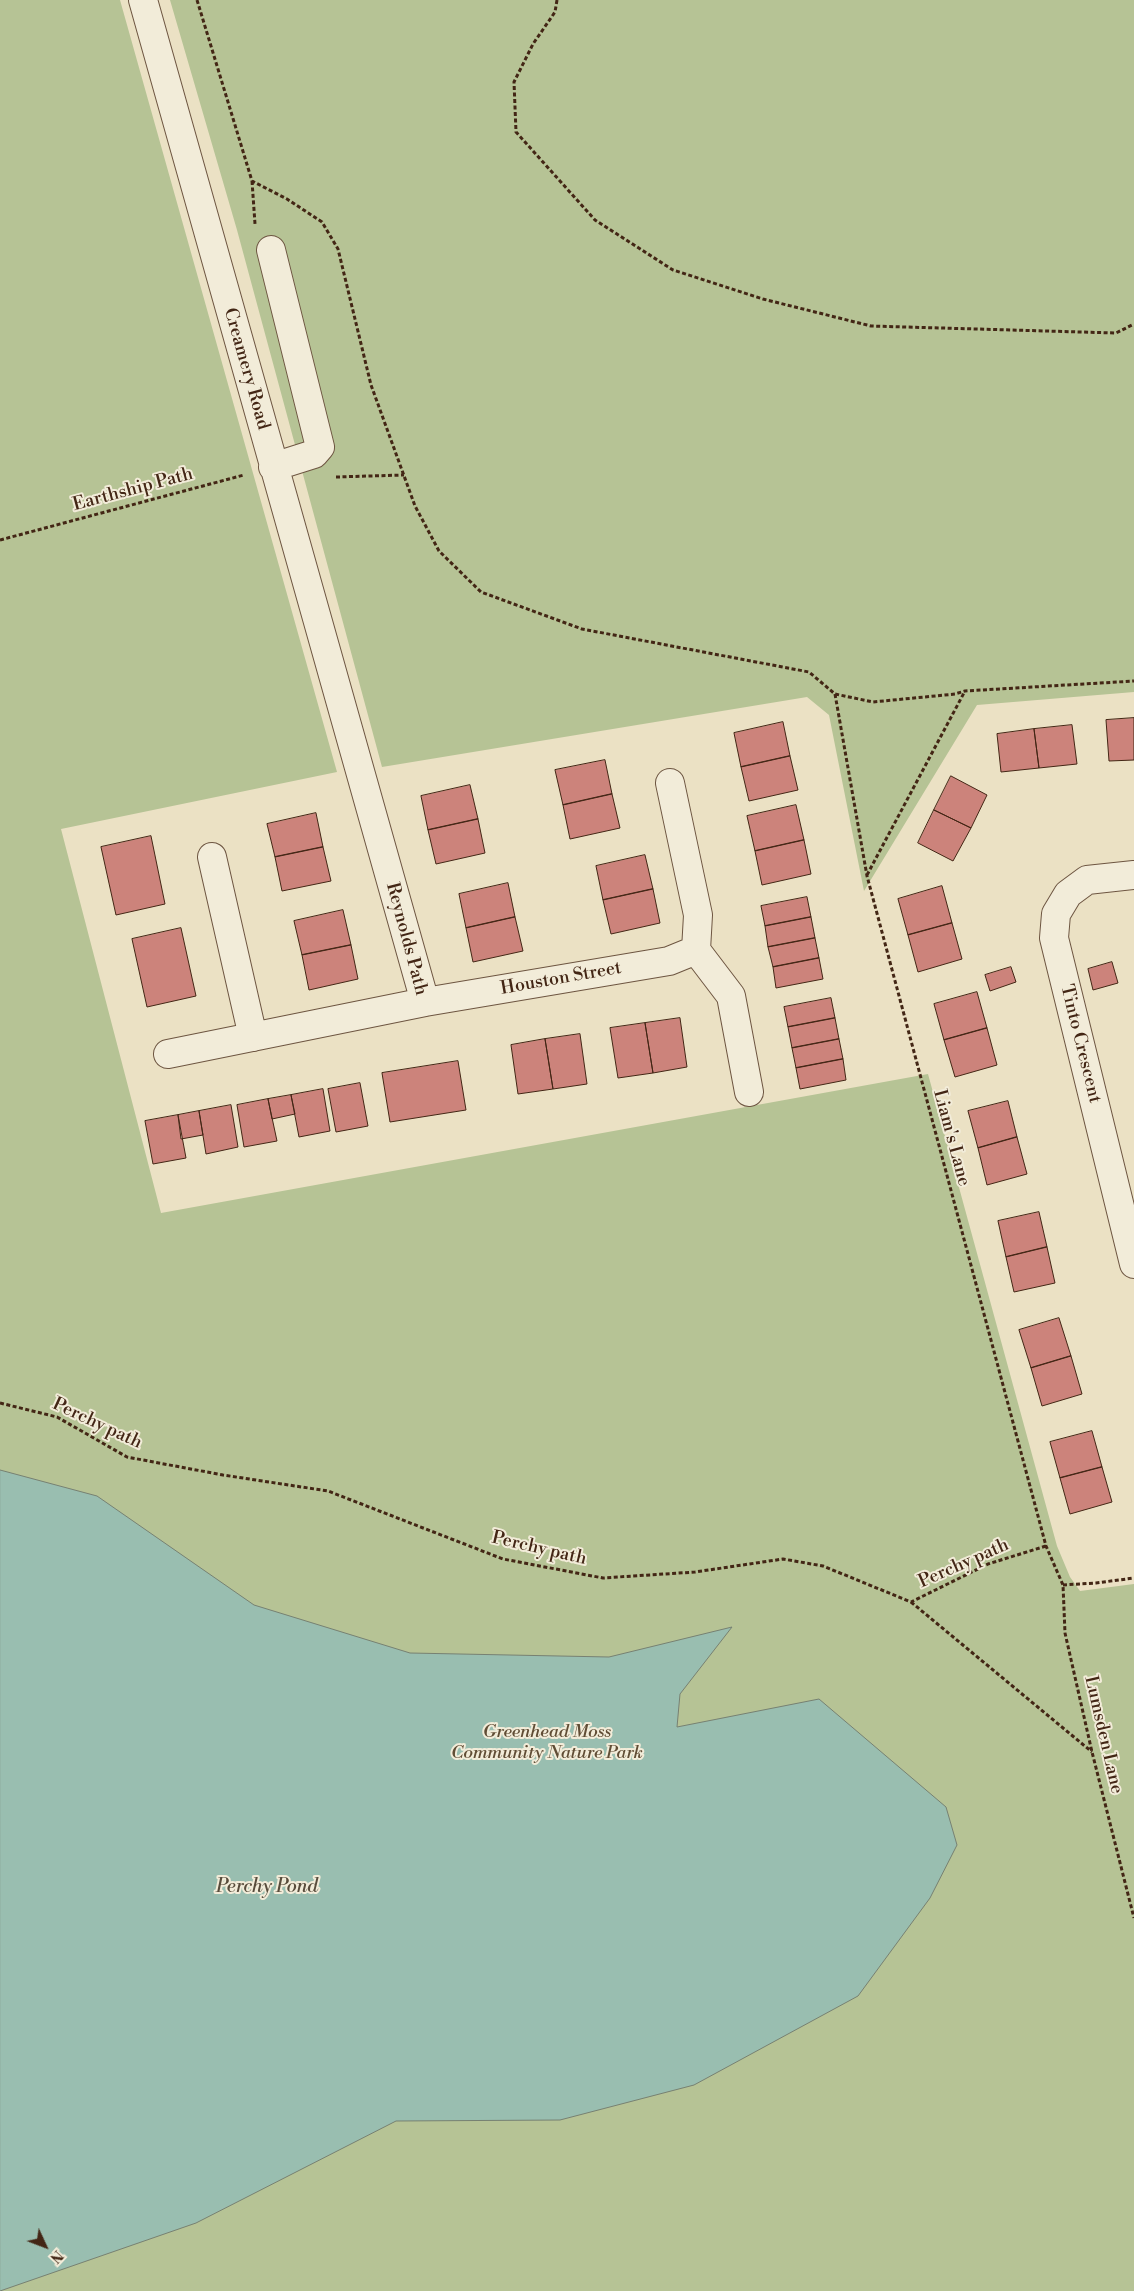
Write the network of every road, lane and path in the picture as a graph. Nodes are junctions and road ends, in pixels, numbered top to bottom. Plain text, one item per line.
1 (143, 0) edge
2 (197, 0) edge
3 (557, 0) edge
4 (252, 181) junction
5 (270, 250) joint
6 (1134, 324) edge
7 (314, 454) junction
8 (273, 467) junction
9 (404, 475) junction
10 (0, 540) edge
11 (1134, 681) edge
12 (966, 690) junction
13 (835, 694) junction
14 (351, 738) joint
15 (670, 783) dead end
16 (212, 857) dead end
17 (1134, 875) edge
18 (866, 876) junction
19 (696, 950) junction
20 (425, 1002) junction
21 (253, 1037) junction
22 (168, 1054) dead end
23 (749, 1092) dead end
24 (1134, 1264) edge
25 (0, 1403) edge
26 (1046, 1546) junction
27 (1134, 1578) edge
28 (1063, 1584) junction
29 (911, 1602) junction
30 (1092, 1752) junction
31 (1134, 1918) edge

1 - 8 street, Creamery Road
2 - 4 path
3 - 6 path
4 - 5 path
4 - 9 path
5 - 7 street
7 - 8 street
7 - 9 path
8 - 10 path, Earthship Path
8 - 14 street, Creamery Road
9 - 13 path
11 - 12 path
12 - 13 path
12 - 18 path
13 - 18 path, Liam's Lane
14 - 20 street, Reynolds Path
15 - 19 street
16 - 21 street
17 - 24 street, Tinto Crescent
18 - 26 path, Liam's Lane
19 - 20 street, Houston Street
19 - 23 street
20 - 21 street, Reynolds Path
21 - 22 street, Reynolds Path
25 - 29 path, Perchy path
26 - 28 path, Liam's Lane
26 - 29 path, Perchy path
27 - 28 path
28 - 30 path, Lumsden Lane
29 - 30 path
30 - 31 path, Lumsden Lane

